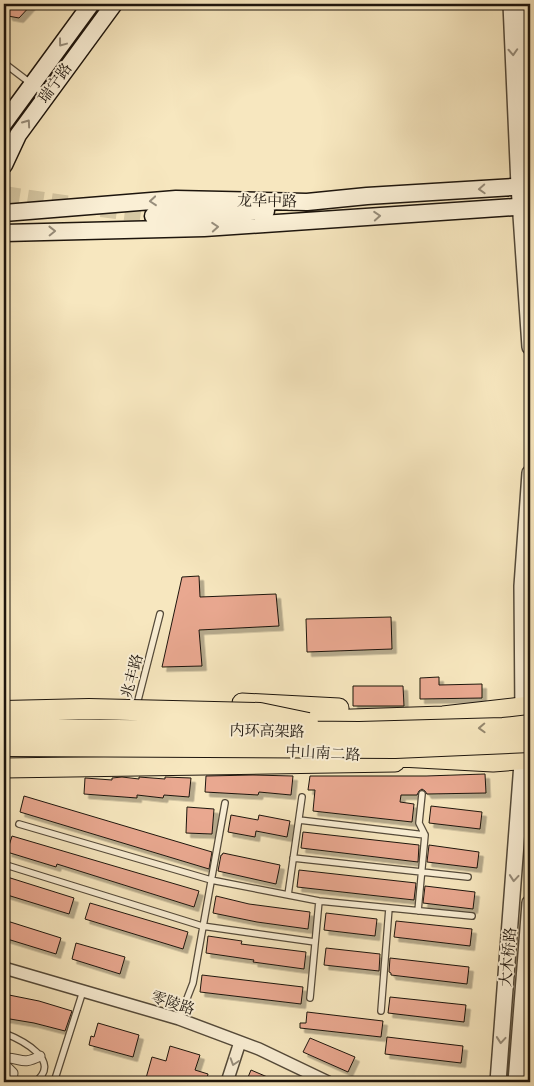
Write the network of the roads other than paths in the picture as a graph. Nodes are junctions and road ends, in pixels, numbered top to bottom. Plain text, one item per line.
1 (91, 4) edge
2 (114, 4) edge
3 (511, 4) edge
4 (524, 4) edge
5 (4, 64) edge
6 (32, 85) junction
7 (46, 96) junction
8 (4, 123) edge
9 (530, 129) edge
10 (4, 166) edge
11 (524, 186) edge
12 (367, 196) junction
13 (525, 206) edge
14 (4, 213) edge
15 (153, 216) tunnel mouth
16 (4, 232) edge
17 (530, 347) edge
18 (530, 473) edge
19 (160, 614) dead end
20 (137, 701) junction
21 (4, 702) edge
22 (4, 711) edge
23 (528, 713) edge
24 (443, 716) junction
25 (4, 718) edge
26 (134, 721) junction
27 (4, 729) edge
28 (362, 740) junction
29 (130, 744) junction
30 (4, 747) edge
31 (528, 754) edge
32 (4, 757) edge
33 (493, 762) junction
34 (4, 768) edge
35 (422, 794) dead end
36 (302, 797) dead end
37 (225, 803) dead end
38 (299, 820) junction
39 (19, 824) dead end
40 (425, 835) junction
41 (293, 858) junction
42 (6, 865) dead end
43 (422, 873) junction
44 (468, 877) dead end
45 (212, 880) junction
46 (288, 895) junction
47 (319, 900) junction
48 (530, 903) edge
49 (389, 908) junction
50 (418, 911) junction
51 (472, 916) dead end
52 (202, 926) junction
53 (315, 942) junction
54 (4, 968) edge
55 (84, 992) junction
56 (310, 998) dead end
57 (381, 1010) dead end
58 (179, 1019) junction
59 (4, 1033) edge
60 (240, 1042) junction
61 (40, 1056) junction
62 (4, 1058) edge
63 (4, 1064) edge
64 (44, 1070) junction
65 (56, 1074) junction
66 (12, 1082) edge
67 (35, 1082) edge
68 (54, 1082) edge
69 (227, 1082) edge
70 (328, 1082) edge
71 (498, 1082) edge
72 (516, 1082) edge

1 -> 6 main road, 瑞宁路
2 - 7 main road, 瑞宁路
3 -> 11 street
4 - 9 street
5 - 6 lane
6 - 7 lane
6 - 8 main road, 瑞宁路
10 -> 7 main road, 瑞宁路
11 -> 12 main road, 龙华中路
11 - 13 street
12 -> 14 main road, 龙华中路
12 - 15 main road
16 -> 13 main road, 龙华中路
13 - 17 street
18 - 23 street, 大木桥路
19 - 20 lane, 兆丰路
20 - 21 main road, 中山南二路
20 - 24 main road, 中山南二路
20 - 26 lane, 兆丰路
22 - 28 highway, bridge
23 - 24 main road, 中山南二路
23 -> 28 highway, 内环高架路, bridge
23 - 31 street, 大木桥路
24 - 26 main road, 中山南二路
25 - 26 main road, 中山南二路
26 - 29 lane, 兆丰路
27 - 28 highway, 内环高架路, bridge
28 - 30 highway, 内环高架路, bridge
28 - 31 highway, 内环高架路, bridge
28 - 32 highway, bridge
29 - 30 main road, 中山南二路
29 - 33 main road, 中山南二路
31 - 33 main road, 中山南二路
31 -> 71 street, 大木桥路
33 - 34 main road, 中山南二路
35 - 40 lane
36 - 38 lane
37 - 45 lane
38 - 40 lane
38 - 41 lane
39 - 45 lane
40 - 43 lane
41 - 43 lane
41 - 46 lane
42 - 52 lane
43 - 44 lane
43 - 50 lane
45 - 46 lane
45 - 52 lane
46 - 47 lane
47 - 49 lane
47 - 53 lane
48 - 72 street, 大木桥路
49 - 50 lane
49 - 57 lane
50 - 51 lane
52 - 53 lane
52 - 58 lane
53 - 56 lane
54 - 55 street, 零陵路
55 - 58 street, 零陵路
55 - 65 lane
58 - 60 street, 零陵路
59 - 61 lane
60 -> 69 street
60 - 70 street, 零陵路
61 - 62 street
61 - 64 lane
63 - 66 street
64 - 65 lane
64 - 67 lane
65 - 68 lane

